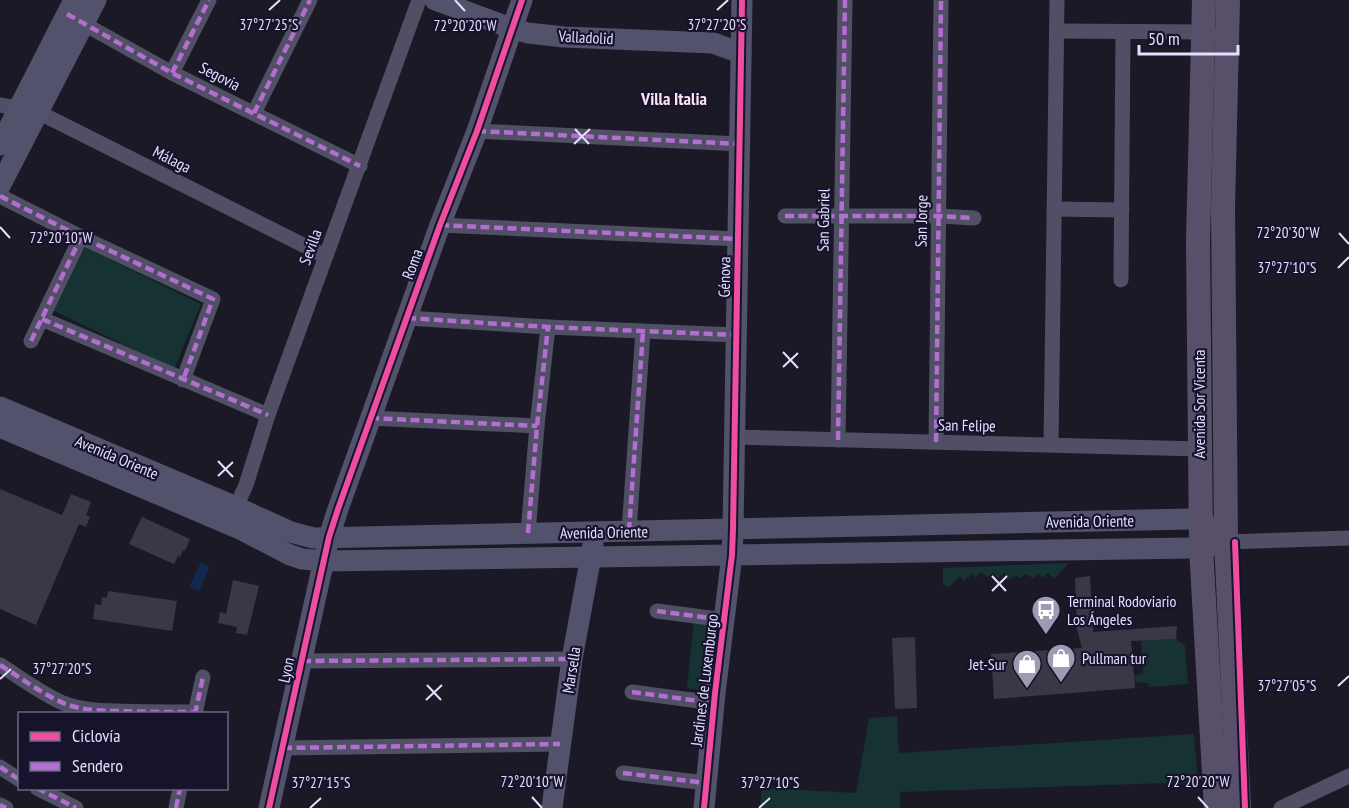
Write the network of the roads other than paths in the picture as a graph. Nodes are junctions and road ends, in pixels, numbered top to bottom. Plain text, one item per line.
1 (96, 0) edge
2 (209, 0) edge
3 (310, 0) edge
4 (419, 0) edge
5 (435, 0) edge
6 (522, 0) edge
7 (742, 0) edge
8 (845, 0) edge
9 (941, 0) edge
10 (1057, 0) edge
11 (1204, 0) edge
12 (1228, 0) edge
13 (75, 13) edge
14 (511, 28) junction
15 (1057, 31) junction
16 (1227, 32) junction
17 (1123, 33) junction
18 (1203, 33) junction
19 (741, 53) junction
20 (172, 73) junction
21 (19, 108) edge
22 (254, 113) junction
23 (477, 131) junction
24 (740, 144) junction
25 (0, 145) edge
26 (360, 166) junction
27 (0, 186) edge
28 (0, 196) edge
29 (1054, 209) junction
30 (1122, 210) junction
31 (785, 216) dead end
32 (939, 216) junction
33 (842, 217) junction
34 (974, 218) dead end
35 (440, 225) junction
36 (81, 237) junction
37 (738, 239) junction
38 (325, 256) junction
39 (1121, 280) dead end
40 (42, 318) junction
41 (407, 318) junction
42 (548, 327) junction
43 (643, 332) junction
44 (736, 335) junction
45 (31, 341) dead end
46 (183, 380) junction
47 (0, 407) edge
48 (268, 415) junction
49 (370, 418) junction
50 (537, 426) junction
51 (0, 427) edge
52 (734, 437) junction
53 (838, 440) junction
54 (936, 442) junction
55 (1052, 445) junction
56 (1200, 449) junction
57 (236, 507) junction
58 (1200, 519) junction
59 (1090, 522) junction
60 (936, 525) junction
61 (733, 529) junction
62 (629, 531) junction
63 (594, 532) junction
64 (528, 533) junction
65 (329, 537) junction
66 (1349, 538) edge
67 (1226, 542) junction
68 (1201, 548) junction
69 (1093, 550) junction
70 (925, 552) junction
71 (732, 555) junction
72 (592, 557) junction
73 (324, 561) junction
74 (657, 611) dead end
75 (725, 620) junction
76 (572, 658) junction
77 (302, 662) junction
78 (0, 665) edge
79 (203, 677) dead end
80 (632, 692) dead end
81 (714, 703) junction
82 (69, 709) edge
83 (148, 712) edge
84 (195, 712) edge
85 (560, 744) junction
86 (283, 748) junction
87 (0, 767) edge
88 (623, 773) dead end
89 (1349, 776) edge
90 (18, 779) edge
91 (706, 783) junction
92 (39, 790) edge
93 (180, 790) edge
94 (1227, 802) edge
95 (0, 805) edge
96 (6, 808) edge
97 (76, 808) edge
98 (176, 808) edge
99 (269, 808) edge
100 (552, 808) edge
101 (704, 808) edge
102 (1281, 808) edge

1 - 13 main road
2 - 20 street
3 - 22 street
4 - 26 street, Sevilla
5 - 14 main road, Valladolid
6 - 14 main road, Roma
7 - 19 main road, Génova
8 - 33 street, San Gabriel
9 - 32 street, San Jorge
10 - 15 street
11 - 18 main road, Avenida Sor Vicenta
12 - 16 main road, Avenida Sor Vicenta
13 - 20 street, Segovia
13 - 21 main road
14 - 19 main road, Valladolid
14 - 23 main road, Roma
15 - 17 street
15 - 29 street
16 - 18 street
16 - 67 main road, Avenida Sor Vicenta
17 - 18 street
17 - 30 street
18 - 56 main road, Avenida Sor Vicenta
19 - 24 main road, Génova
20 - 22 street, Segovia
21 - 25 main road
21 - 27 main road
21 - 38 street, Málaga
22 - 26 street, Segovia
23 - 24 street
23 - 35 main road, Roma
24 - 37 main road, Génova
26 - 38 street, Sevilla
28 - 36 street
29 - 30 street
29 - 55 street
30 - 39 street
31 - 33 street
32 - 33 street
32 - 34 street
32 - 54 street, San Jorge
33 - 53 street, San Gabriel
35 - 37 street
35 - 41 main road, Roma
36 - 40 street
36 - 46 street
37 - 44 main road, Génova
38 - 48 street, Sevilla
40 - 45 street
40 - 46 street
41 - 42 street
41 - 49 main road, Roma
42 - 43 street
42 - 50 street
43 - 44 street
43 - 62 street
44 - 52 main road, Génova
46 - 48 street
47 - 57 main road, Avenida Oriente
48 - 57 street, Sevilla
49 - 50 street
49 - 65 main road, Roma
50 - 64 street
51 - 73 main road, Avenida Oriente
52 - 53 street, San Felipe
52 - 61 main road, Génova
53 - 54 street, San Felipe
54 - 55 street, San Felipe
55 - 56 street, San Felipe
56 - 58 main road, Avenida Sor Vicenta
57 - 65 main road, Avenida Oriente
58 - 59 main road, Avenida Oriente
58 - 67 main road
58 - 68 main road, Avenida Sor Vicenta
59 - 60 main road, Avenida Oriente
59 - 69 main road
60 - 61 main road, Avenida Oriente
60 - 70 main road
61 - 62 main road, Avenida Oriente
61 - 71 main road, Génova
62 - 63 main road, Avenida Oriente
63 - 64 main road, Avenida Oriente
63 - 72 main road, Marsella
64 - 65 main road, Avenida Oriente
65 - 73 main road, Lyon
66 - 67 street, Avenida Oriente
67 - 68 main road, Avenida Oriente
67 - 94 main road, Avenida Sor Vicenta
68 - 69 main road, Avenida Oriente
68 - 94 main road, Avenida Sor Vicenta
69 - 70 main road, Avenida Oriente
70 - 71 main road, Avenida Oriente
71 - 72 main road, Avenida Oriente
71 - 75 main road, Jardines de Luxemburgo
72 - 73 main road, Avenida Oriente
72 - 76 main road, Marsella
73 - 77 main road, Lyon
74 - 75 street
75 - 81 main road, Jardines de Luxemburgo
76 - 77 street
76 - 85 main road, Marsella
77 - 86 main road, Lyon
78 - 82 street
79 - 84 street
80 - 81 street
81 - 91 main road, Jardines de Luxemburgo
82 - 83 street
85 - 86 street
85 - 100 main road, Marsella
86 - 99 main road, Lyon
87 - 90 street
88 - 91 street
89 - 102 street
91 - 101 main road, Jardines de Luxemburgo
92 - 97 street
93 - 98 street
95 - 96 street

